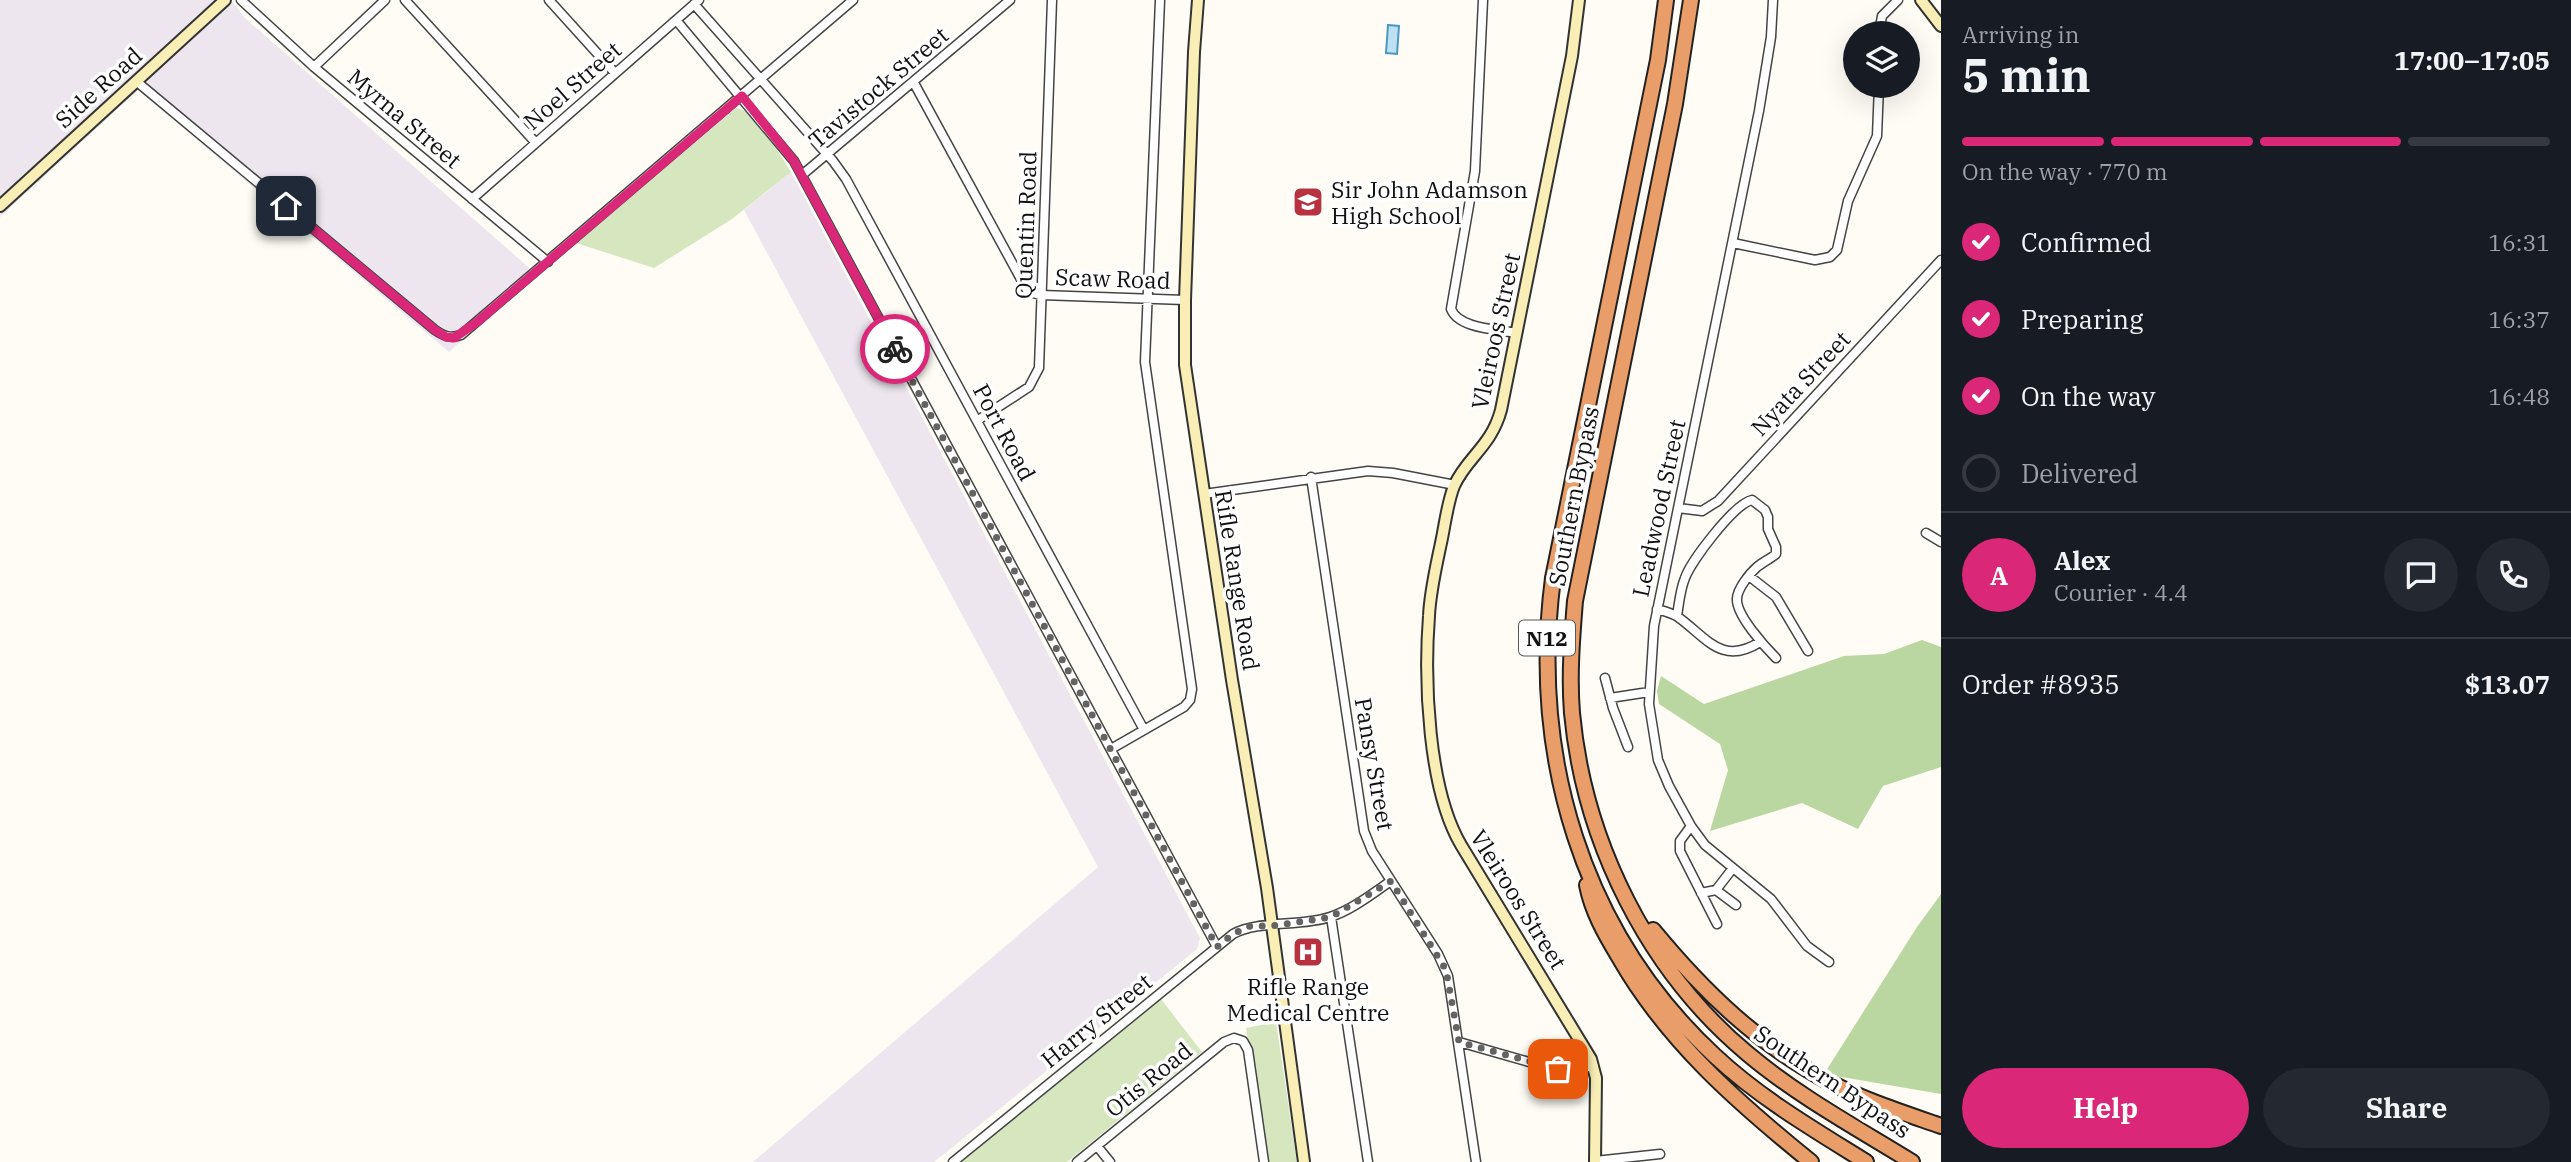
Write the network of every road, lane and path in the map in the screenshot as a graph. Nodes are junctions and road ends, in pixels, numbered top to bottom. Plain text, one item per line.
1 (225, 0) edge
2 (241, 0) edge
3 (385, 0) edge
4 (405, 0) edge
5 (549, 0) edge
6 (853, 0) edge
7 (1010, 0) edge
8 (1052, 0) edge
9 (1160, 0) edge
10 (1198, 0) edge
11 (1483, 0) edge
12 (1579, 0) edge
13 (1665, 0) edge
14 (1691, 0) edge
15 (1773, 0) edge
16 (1898, 0) edge
17 (1921, 0) edge
18 (696, 2) edge
19 (676, 20) junction
20 (1881, 21) edge
21 (1941, 26) edge
22 (314, 67) junction
23 (615, 73) junction
24 (760, 80) junction
25 (136, 81) junction
26 (914, 83) junction
27 (742, 96) junction
28 (1879, 98) edge
29 (536, 143) junction
30 (827, 155) junction
31 (802, 175) junction
32 (471, 199) junction
33 (0, 206) edge
34 (1733, 243) junction
35 (1941, 260) edge
36 (548, 262) junction
37 (1041, 295) junction
38 (1147, 298) junction
39 (1185, 300) junction
40 (1516, 333) junction
41 (978, 420) junction
42 (1311, 477) junction
43 (1455, 485) junction
44 (1204, 494) junction
45 (1678, 508) junction
46 (1926, 533) dead end
47 (1941, 542) edge
48 (1749, 576) junction
49 (1657, 609) junction
50 (1677, 617) junction
51 (1760, 642) junction
52 (1808, 651) dead end
53 (1776, 658) dead end
54 (1605, 678) dead end
55 (1649, 692) junction
56 (1610, 698) junction
57 (1144, 730) junction
58 (1628, 747) dead end
59 (1111, 749) junction
60 (1691, 827) junction
61 (1580, 853) junction
62 (1733, 868) junction
63 (1391, 881) junction
64 (1716, 890) junction
65 (1701, 893) junction
66 (1627, 900) junction
67 (1736, 905) dead end
68 (1331, 917) junction
69 (1717, 924) dead end
70 (1272, 926) junction
71 (1217, 947) junction
72 (1829, 962) dead end
73 (1459, 1042) junction
74 (1594, 1067) junction
75 (1941, 1126) edge
76 (1097, 1146) junction
77 (1660, 1154) dead end
78 (953, 1162) edge
79 (1077, 1162) edge
80 (1110, 1162) edge
81 (1264, 1162) edge
82 (1304, 1162) edge
83 (1368, 1162) edge
84 (1476, 1162) edge
85 (1595, 1162) edge
86 (1811, 1162) edge
87 (1866, 1162) edge
88 (1912, 1162) edge

1 - 25 street, Side Road
2 - 22 street, Myrna Street
3 - 22 street
4 - 29 street
5 - 23 street
6 - 24 street
7 - 26 street, Tavistock Street
8 - 37 street, Quentin Road
9 - 38 street
10 - 39 street, Rifle Range Road
11 - 40 street
12 - 40 street, Vleiroos Street
13 - 61 highway, Southern Bypass / N12
14 - 66 highway, Southern Bypass / N12
15 - 34 street, Leadwood Street
16 - 20 street
17 - 21 street
18 - 19 street, Noel Street
18 - 24 street, Port Road
19 - 23 street, Noel Street
19 - 27 street
22 - 32 street, Myrna Street
23 - 29 street, Noel Street
24 - 27 street
24 - 30 street, Port Road
25 - 33 street, Side Road
25 - 36 street
26 - 30 street, Tavistock Street
26 - 37 street
27 - 31 street
27 - 36 street
28 - 34 street
29 - 32 street, Noel Street
30 - 31 street, Tavistock Street
30 - 41 street, Port Road
31 - 59 street
32 - 36 street, Myrna Street
34 - 45 street, Leadwood Street
35 - 45 street, Nyata Street
37 - 38 street, Scaw Road
37 - 41 street, Quentin Road
38 - 39 street, Scaw Road
38 - 57 street
39 - 44 street, Rifle Range Road
40 - 43 street, Vleiroos Street
41 - 57 street, Port Road
42 - 43 street
42 - 44 street
42 - 63 street, Pansy Street
43 - 74 street, Vleiroos Street
44 - 70 street, Rifle Range Road
45 - 49 street, Leadwood Street
46 - 47 street
48 - 50 street
48 - 51 street
48 - 52 street
49 - 50 street
49 - 55 street, Leadwood Street
50 - 51 street
51 - 53 street
54 - 56 street
55 - 56 street
55 - 60 street, Leadwood Street
56 - 58 street
57 - 59 street
59 - 71 street
60 - 62 street, Leadwood Street
60 - 65 street
61 - 86 highway
61 - 87 highway, Southern Bypass / N12
62 - 64 street
62 - 72 street, Leadwood Street
63 - 68 street
63 - 73 street, Pansy Street
64 - 65 street
64 - 67 street
65 - 69 street
66 - 75 highway
66 - 88 highway, Southern Bypass / N12
68 - 70 street, Harry Street
68 - 83 street
70 - 71 street, Harry Street
70 - 82 street, Rifle Range Road
71 - 78 street, Harry Street
73 - 74 street
73 - 84 street, Pansy Street
74 - 85 street, Vleiroos Street
76 - 79 street, Otis Road
76 - 80 street
76 - 81 street, Otis Road
77 - 85 street

